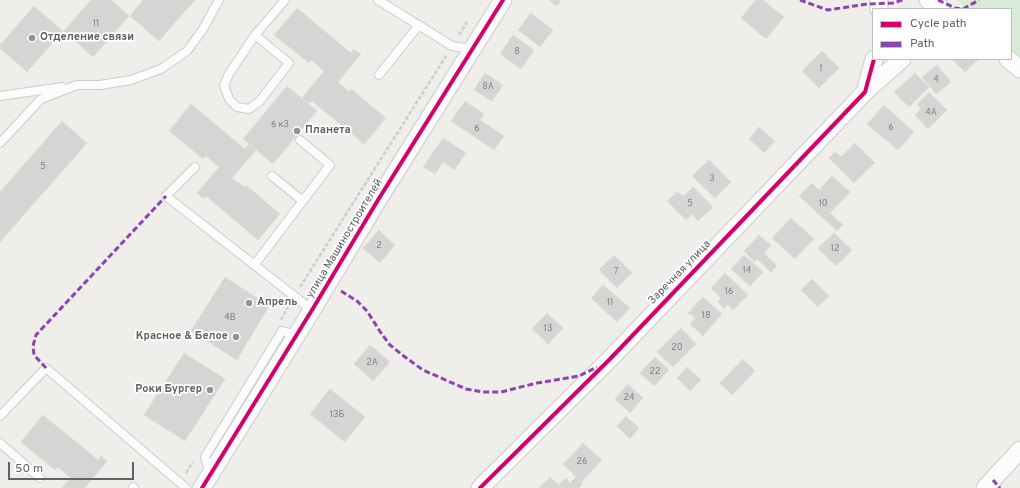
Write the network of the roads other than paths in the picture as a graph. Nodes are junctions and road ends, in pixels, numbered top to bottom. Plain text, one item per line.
1 (220, 0) edge
2 (285, 0) edge
3 (378, 0) edge
4 (504, 0) edge
5 (928, 0) edge
6 (940, 8) edge
7 (419, 26) junction
8 (256, 35) junction
9 (472, 50) junction
10 (874, 60) edge
11 (901, 60) edge
12 (1009, 60) edge
13 (1020, 69) edge
14 (379, 75) dead end
15 (76, 85) junction
16 (864, 92) junction
17 (0, 96) edge
18 (300, 140) dead end
19 (0, 143) edge
20 (195, 167) dead end
21 (272, 176) dead end
22 (303, 201) junction
23 (255, 264) junction
24 (312, 310) junction
25 (0, 416) edge
26 (0, 443) edge
27 (1020, 450) edge
28 (40, 478) dead end
29 (206, 482) edge
30 (186, 488) edge
31 (480, 488) edge
32 (985, 488) edge

1 - 15 lane
2 - 8 lane
3 - 7 lane
4 - 9 street, улица Машиностроителей
5 - 6 street
7 - 9 lane
7 - 14 lane
8 - 8 lane
9 - 24 street, улица Машиностроителей
10 - 16 street, Заречная улица
11 - 16 street
12 - 13 street
15 - 17 lane
15 - 19 lane
16 - 31 street, Заречная улица
18 - 22 lane
20 - 23 lane
21 - 22 lane
22 - 23 lane
23 - 24 lane
24 - 29 street, улица Машиностроителей
25 - 30 lane
26 - 28 lane
27 - 32 street

